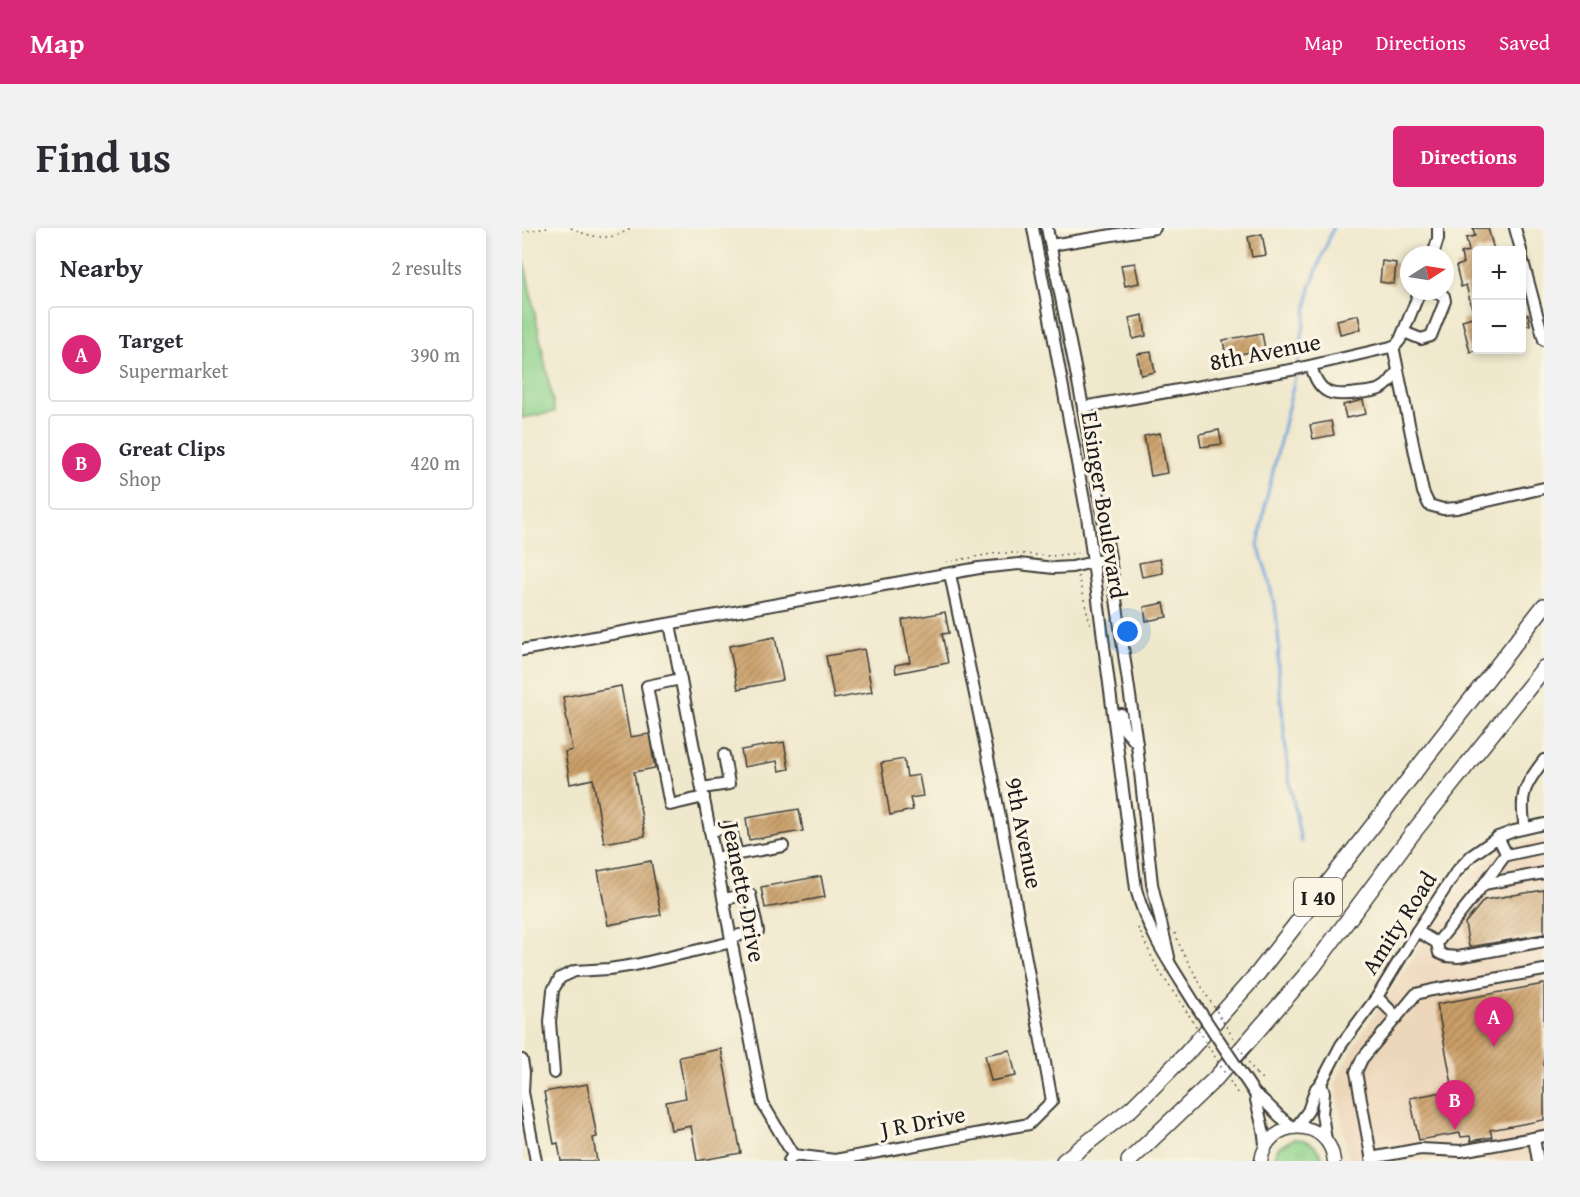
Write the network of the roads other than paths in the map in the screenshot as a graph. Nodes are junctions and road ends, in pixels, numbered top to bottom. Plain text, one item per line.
1 (1033, 228) edge
2 (1047, 228) edge
3 (1155, 228) edge
4 (1438, 228) edge
5 (1515, 228) edge
6 (1051, 245) junction
7 (1436, 246) edge
8 (1520, 246) edge
9 (1526, 271) edge
10 (1416, 300) edge
11 (1445, 300) edge
12 (1404, 332) junction
13 (1544, 340) edge
14 (1393, 346) junction
15 (1311, 366) junction
16 (1398, 371) junction
17 (1083, 407) junction
18 (1544, 488) edge
19 (1110, 558) junction
20 (1093, 562) junction
21 (950, 574) junction
22 (1544, 606) edge
23 (670, 624) junction
24 (522, 650) edge
25 (1107, 659) junction
26 (1544, 668) edge
27 (681, 678) junction
28 (1137, 744) junction
29 (724, 755) dead end
30 (1544, 760) edge
31 (703, 793) junction
32 (1544, 824) edge
33 (1525, 828) junction
34 (710, 831) junction
35 (1498, 837) junction
36 (783, 846) dead end
37 (1544, 847) edge
38 (737, 854) junction
39 (1506, 854) junction
40 (716, 858) junction
41 (1544, 873) edge
42 (1484, 884) junction
43 (724, 899) junction
44 (1417, 931) junction
45 (731, 939) junction
46 (1544, 941) edge
47 (1437, 943) junction
48 (1170, 961) junction
49 (1544, 970) edge
50 (1377, 997) junction
51 (1397, 1017) junction
52 (523, 1068) edge
53 (554, 1073) dead end
54 (1321, 1083) junction
55 (1255, 1094) junction
56 (1052, 1101) joint
57 (1295, 1127) junction
58 (1539, 1137) edge
59 (1326, 1140) junction
60 (1265, 1148) junction
61 (791, 1158) edge
62 (1371, 1160) edge
63 (536, 1161) edge
64 (1064, 1161) edge
65 (1129, 1161) edge
66 (1261, 1161) edge
67 (1334, 1161) edge
68 (1538, 1161) edge

1 - 20 street, Elsinger Boulevard
2 - 6 street, Elsinger Boulevard
3 - 6 street
4 - 7 street
5 - 8 street
6 - 17 street, Elsinger Boulevard
9 - 13 street
10 - 12 street
11 - 12 street
12 - 14 street
14 - 15 street, 8th Avenue
14 - 16 street
15 - 16 street
15 - 17 street, 8th Avenue
16 - 18 street
17 - 19 street, Elsinger Boulevard
19 - 20 street
19 - 28 street, Elsinger Boulevard
20 - 21 street
20 - 25 street, Elsinger Boulevard
21 - 23 street
21 - 56 street, 9th Avenue
22 - 64 highway, I 40
23 - 24 street
23 - 27 street, Jeanette Drive
25 - 28 street
25 - 48 street, Elsinger Boulevard
26 - 65 highway, I 40
27 - 31 street, Jeanette Drive
27 - 31 street
28 - 48 street, Elsinger Boulevard
29 - 31 street
30 - 33 street
31 - 34 street, Jeanette Drive
32 - 33 street, Amity Road
33 - 35 street, Amity Road
34 - 38 street
34 - 40 street, Jeanette Drive
35 - 39 street
35 - 44 street, Amity Road
36 - 38 street
37 - 39 street
38 - 40 street
39 - 42 street
40 - 43 street, Jeanette Drive
41 - 42 street
42 - 47 street
43 - 45 street, Jeanette Drive
43 - 45 street
44 - 47 street
44 - 50 street, Amity Road
45 - 53 street
45 - 61 street, Jeanette Drive
46 - 47 street
48 - 55 street, Elsinger Boulevard, bridge
49 - 51 street
50 - 51 street
50 - 54 street, Amity Road
51 - 62 street
52 - 63 street
54 - 57 street, Amity Road
54 - 59 street, Amity Road
55 - 57 street, Elsinger Boulevard
55 - 60 street, Elsinger Boulevard
56 - 61 street, J R Drive
57 - 59 main road
57 - 60 main road
58 - 62 street
58 - 68 street
59 - 67 main road
60 - 66 main road

